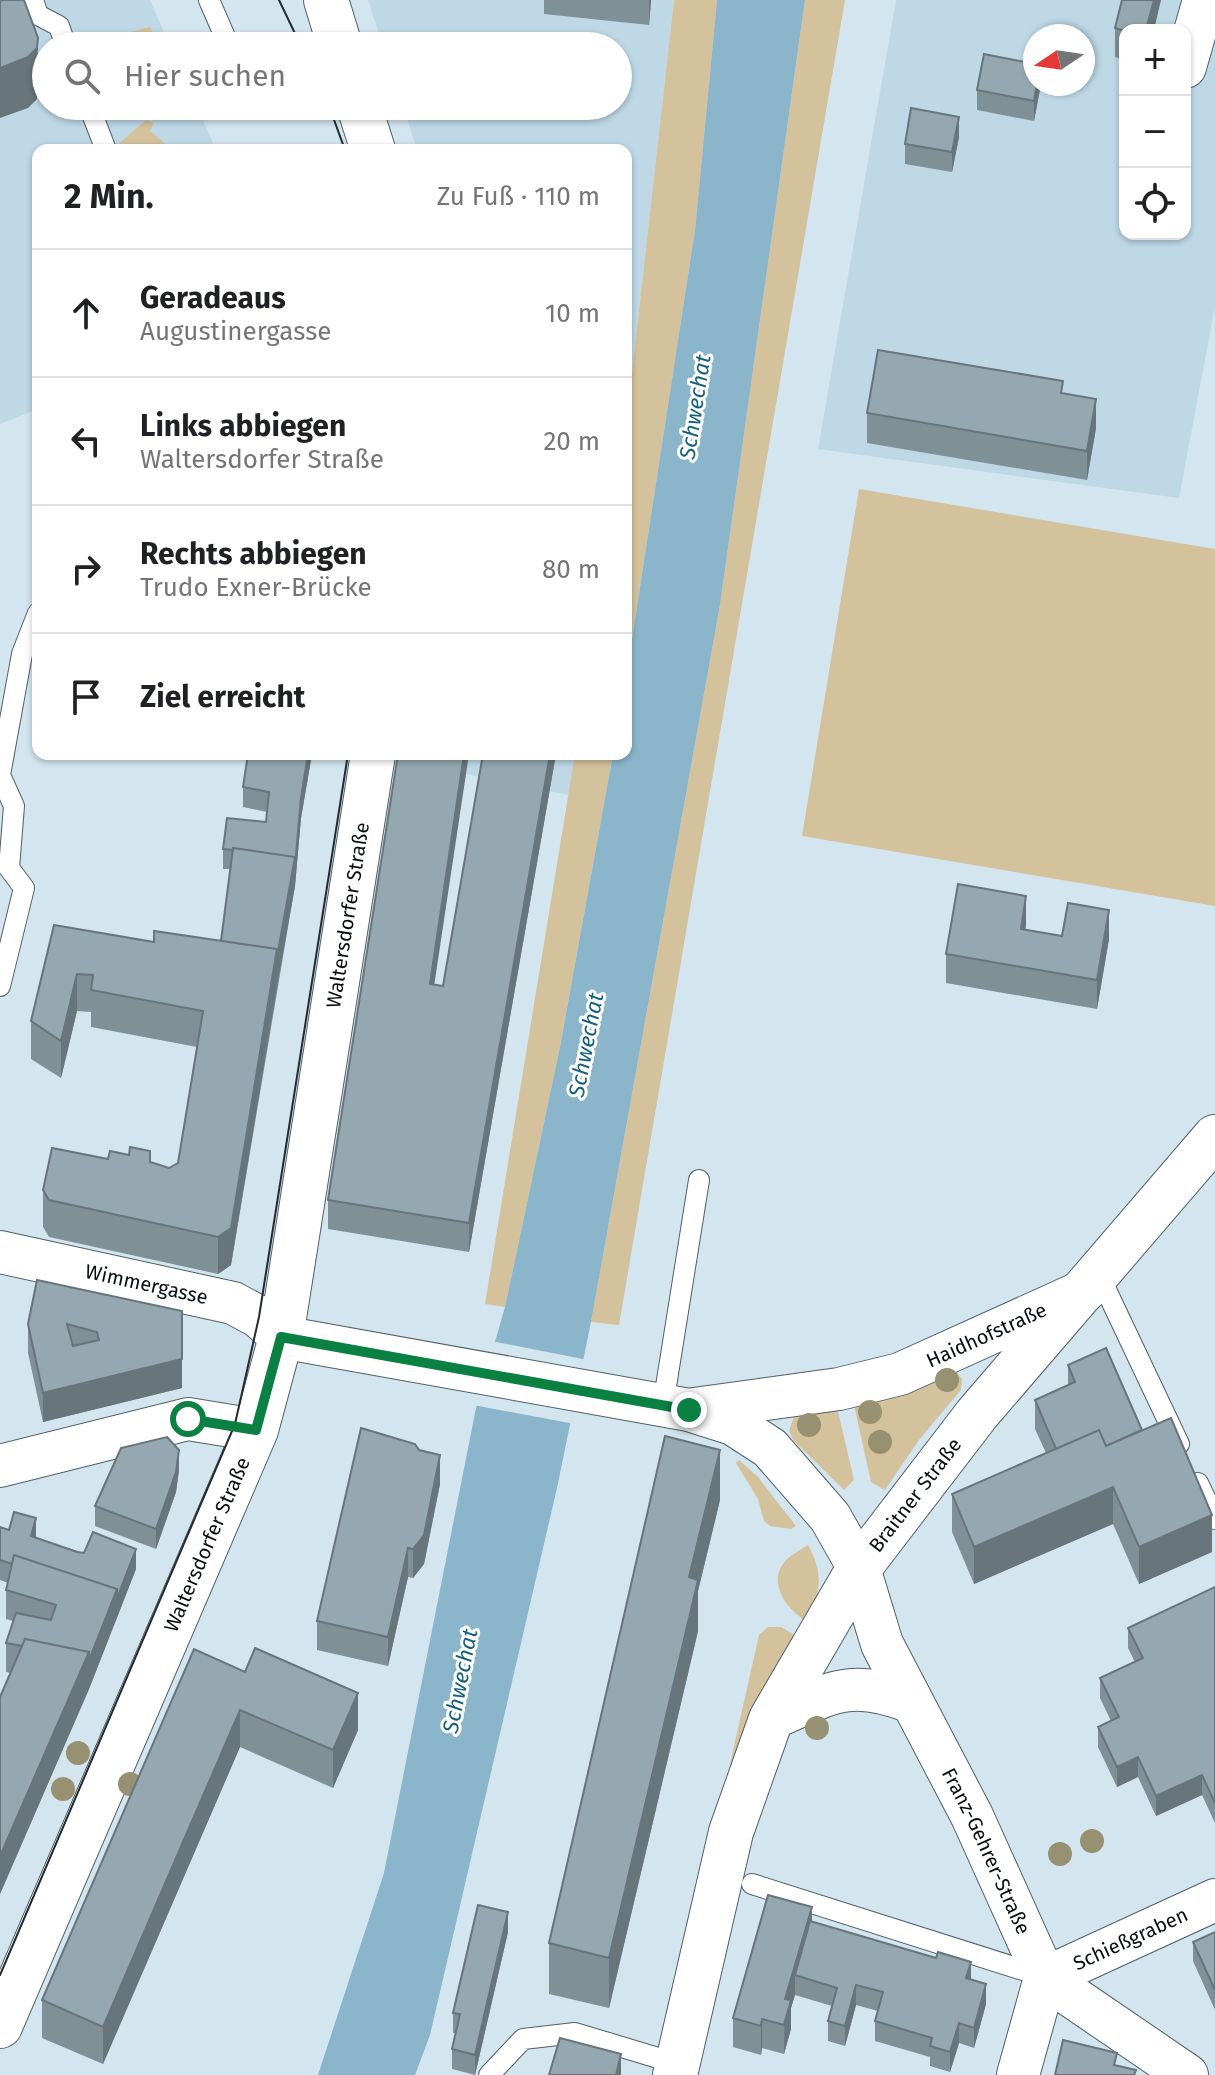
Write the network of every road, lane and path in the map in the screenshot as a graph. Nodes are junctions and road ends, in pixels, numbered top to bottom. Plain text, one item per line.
1 (33, 0) edge
2 (209, 0) edge
3 (326, 0) edge
4 (1204, 0) edge
5 (61, 32) edge
6 (223, 32) edge
7 (336, 32) edge
8 (1191, 46) edge
9 (94, 120) edge
10 (363, 120) edge
11 (104, 144) edge
12 (371, 144) edge
13 (32, 628) edge
14 (372, 760) edge
15 (0, 986) edge
16 (1215, 1137) edge
17 (699, 1180) dead end
18 (0, 1252) edge
19 (1093, 1282) junction
20 (281, 1337) junction
21 (676, 1407) junction
22 (256, 1430) junction
23 (0, 1466) edge
24 (1215, 1519) edge
25 (859, 1568) junction
26 (911, 1702) junction
27 (771, 1719) junction
28 (752, 1884) dead end
29 (1215, 1900) edge
30 (1045, 1978) junction
31 (0, 2026) edge
32 (676, 2070) edge
33 (489, 2075) edge
34 (1018, 2075) edge
35 (1187, 2075) edge

1 - 5 lane
2 - 6 lane
3 - 7 street
4 - 8 street
9 - 11 lane
10 - 12 street
13 - 15 lane
14 - 20 street, Waltersdorfer Straße
16 - 19 street, Haidhofstraße
17 - 21 lane
18 - 20 street, Wimmergasse
19 - 21 street, Haidhofstraße
19 - 24 lane
19 - 25 street, Braitner Straße
20 - 21 street
20 - 22 street, Waltersdorfer Straße
21 - 25 street, Franz-Gehrer-Straße
22 - 23 street
22 - 31 street, Waltersdorfer Straße
25 - 26 street, Franz-Gehrer-Straße
25 - 27 street, Braitner Straße
26 - 27 street
26 - 30 street, Franz-Gehrer-Straße
27 - 32 street, Braitner Straße
28 - 30 lane
29 - 30 street, Schießgraben
30 - 34 street
30 - 35 street
32 - 33 lane

